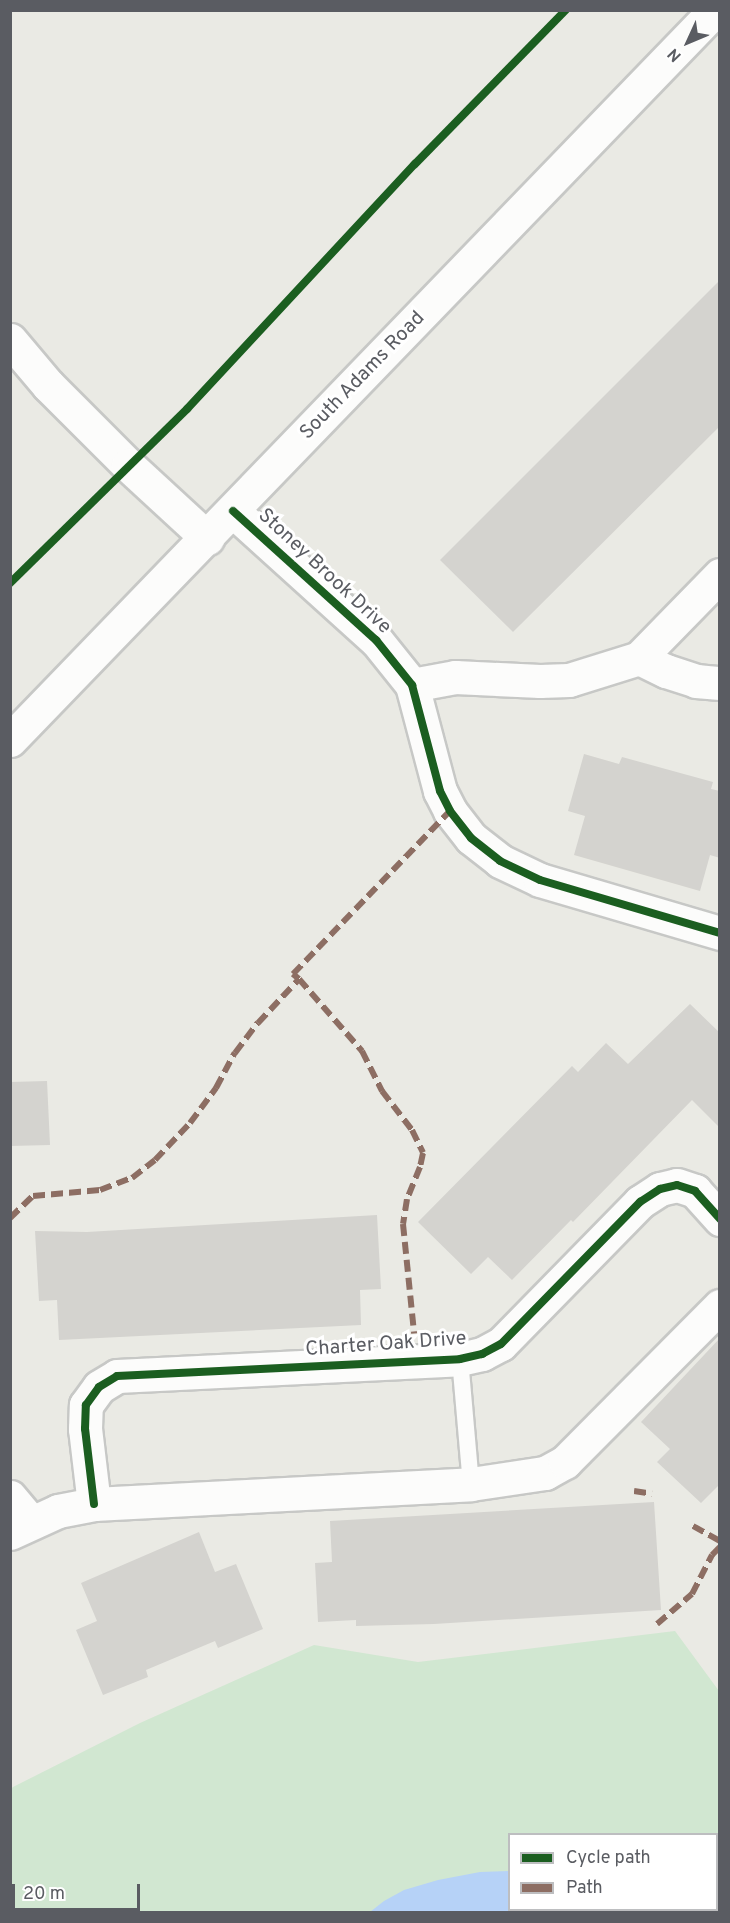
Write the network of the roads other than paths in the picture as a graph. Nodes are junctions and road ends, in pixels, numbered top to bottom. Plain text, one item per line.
1 (715, 10) edge
2 (10, 340) edge
3 (233, 511) junction
4 (207, 538) junction
5 (720, 575) edge
6 (639, 658) junction
7 (720, 683) edge
8 (412, 685) junction
9 (10, 740) edge
10 (720, 933) edge
11 (720, 1219) edge
12 (720, 1306) edge
13 (460, 1359) junction
14 (471, 1484) junction
15 (10, 1497) edge
16 (94, 1504) junction
17 (21, 1527) edge

1 - 3 street, South Adams Road
2 - 4 street
3 - 4 street, South Adams Road
3 - 8 street, Stoney Brook Drive
4 - 9 street, South Adams Road
5 - 6 street
6 - 7 street
6 - 8 street
8 - 10 street, Stoney Brook Drive
11 - 13 street, Charter Oak Drive
12 - 14 street
13 - 14 lane
13 - 16 street, Charter Oak Drive
14 - 16 street
15 - 17 street
16 - 17 street

